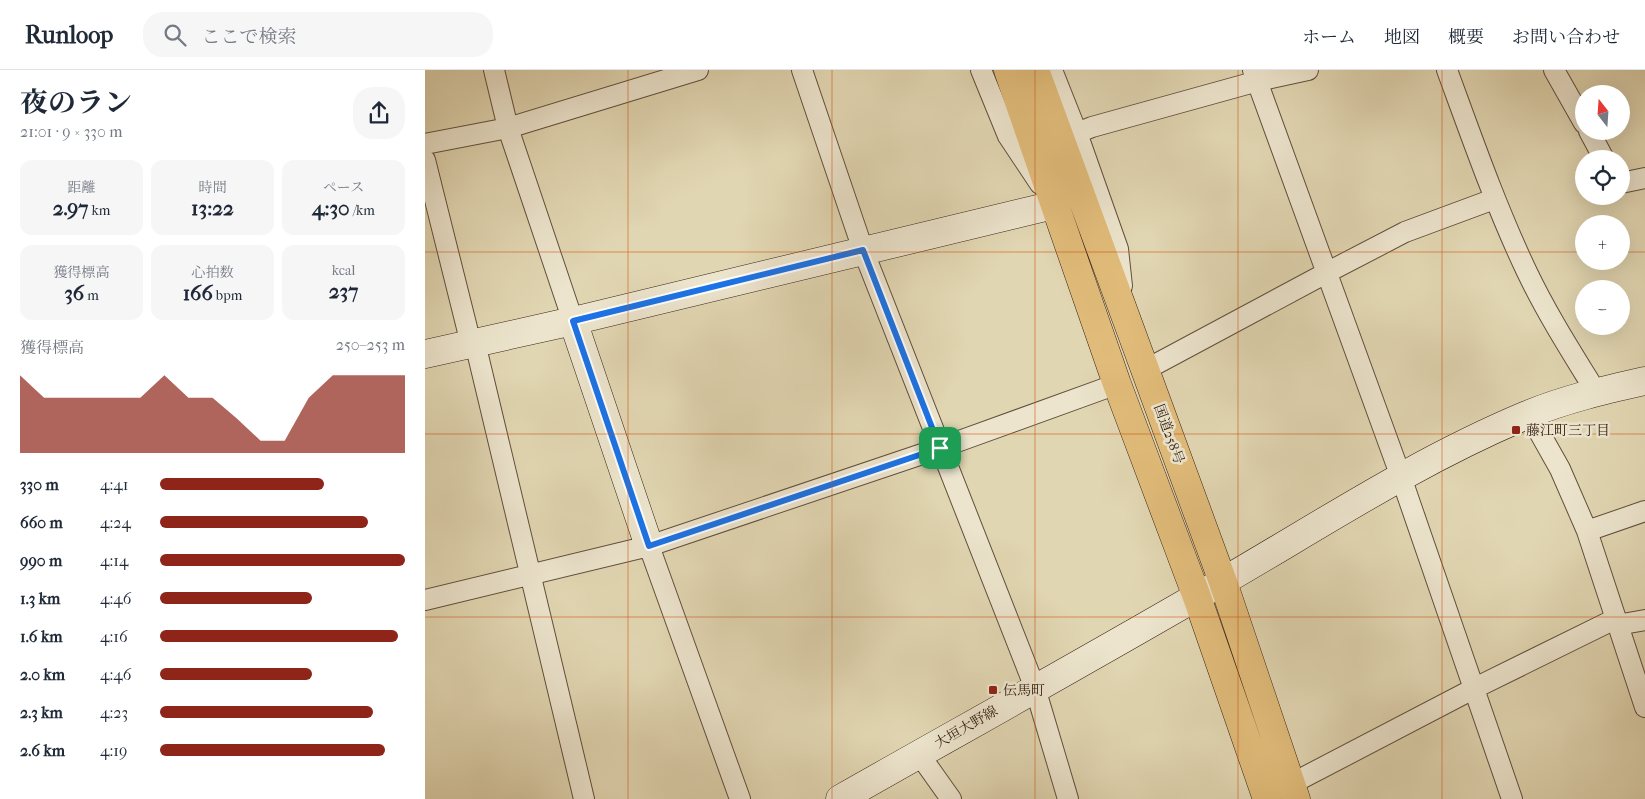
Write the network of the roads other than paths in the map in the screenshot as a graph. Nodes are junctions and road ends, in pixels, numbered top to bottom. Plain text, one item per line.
1 (494, 70) edge
2 (698, 70) edge
3 (802, 70) edge
4 (981, 70) edge
5 (1009, 70) edge
6 (1308, 70) edge
7 (1447, 70) edge
8 (1554, 70) edge
9 (1255, 76) edge
10 (1037, 82) edge
11 (1575, 107) edge
12 (508, 128) junction
13 (1077, 133) junction
14 (425, 144) edge
15 (425, 160) edge
16 (1645, 178) edge
17 (1630, 181) edge
18 (1494, 199) junction
19 (1054, 205) junction
20 (863, 250) junction
21 (1328, 272) junction
22 (1125, 315) junction
23 (573, 321) junction
24 (473, 343) junction
25 (425, 354) edge
26 (1145, 370) junction
27 (1645, 381) edge
28 (1117, 384) junction
29 (1596, 392) junction
30 (1529, 414) junction
31 (940, 448) junction
32 (1401, 476) junction
33 (1645, 511) edge
34 (1587, 531) junction
35 (649, 546) junction
36 (530, 574) junction
37 (1223, 582) junction
38 (1197, 597) junction
39 (425, 600) edge
40 (1645, 620) edge
41 (1616, 622) junction
42 (1035, 688) junction
43 (1475, 688) junction
44 (1645, 707) edge
45 (919, 754) junction
46 (1294, 792) edge
47 (584, 799) edge
48 (740, 799) edge
49 (840, 799) edge
50 (951, 799) edge
51 (1068, 799) edge
52 (1267, 799) edge
53 (1513, 799) edge

1 - 12 street
2 - 12 street
3 - 20 street
4 - 19 street
5 - 10 highway, 国道258号
6 - 9 street
7 - 18 street
8 - 11 street
9 - 13 street
9 - 21 street
10 - 13 street
10 - 19 highway, 国道258号
10 - 22 highway, 国道258号
12 - 14 street
12 - 23 street
13 - 22 street
15 - 24 street
16 - 17 street
18 - 21 street
18 - 29 street
19 - 20 street
19 - 28 highway, 国道258号
20 - 23 street
20 - 31 street
21 - 26 street
21 - 32 street
22 - 26 highway, 国道258号
23 - 24 street
23 - 35 street
24 - 25 street
24 - 36 street
26 - 37 highway, 国道258号
27 - 29 street, 大垣大野線
28 - 31 street
28 - 38 highway, 国道258号
29 - 30 street, 大垣大野線
30 - 32 street, 大垣大野線
30 - 34 street
31 - 35 street
31 - 42 street
32 - 37 street, 大垣大野線
32 - 43 street
33 - 34 street
34 - 41 street
35 - 36 street
35 - 48 street
36 - 39 street
36 - 47 street
37 - 38 street, 大垣大野線
37 - 46 highway, 国道258号
38 - 42 street, 大垣大野線
38 - 52 highway, 国道258号
40 - 41 street
41 - 43 street
41 - 44 street
42 - 45 street, 大垣大野線
42 - 51 street
43 - 46 street
43 - 53 street
45 - 49 street, 大垣大野線
45 - 50 street

